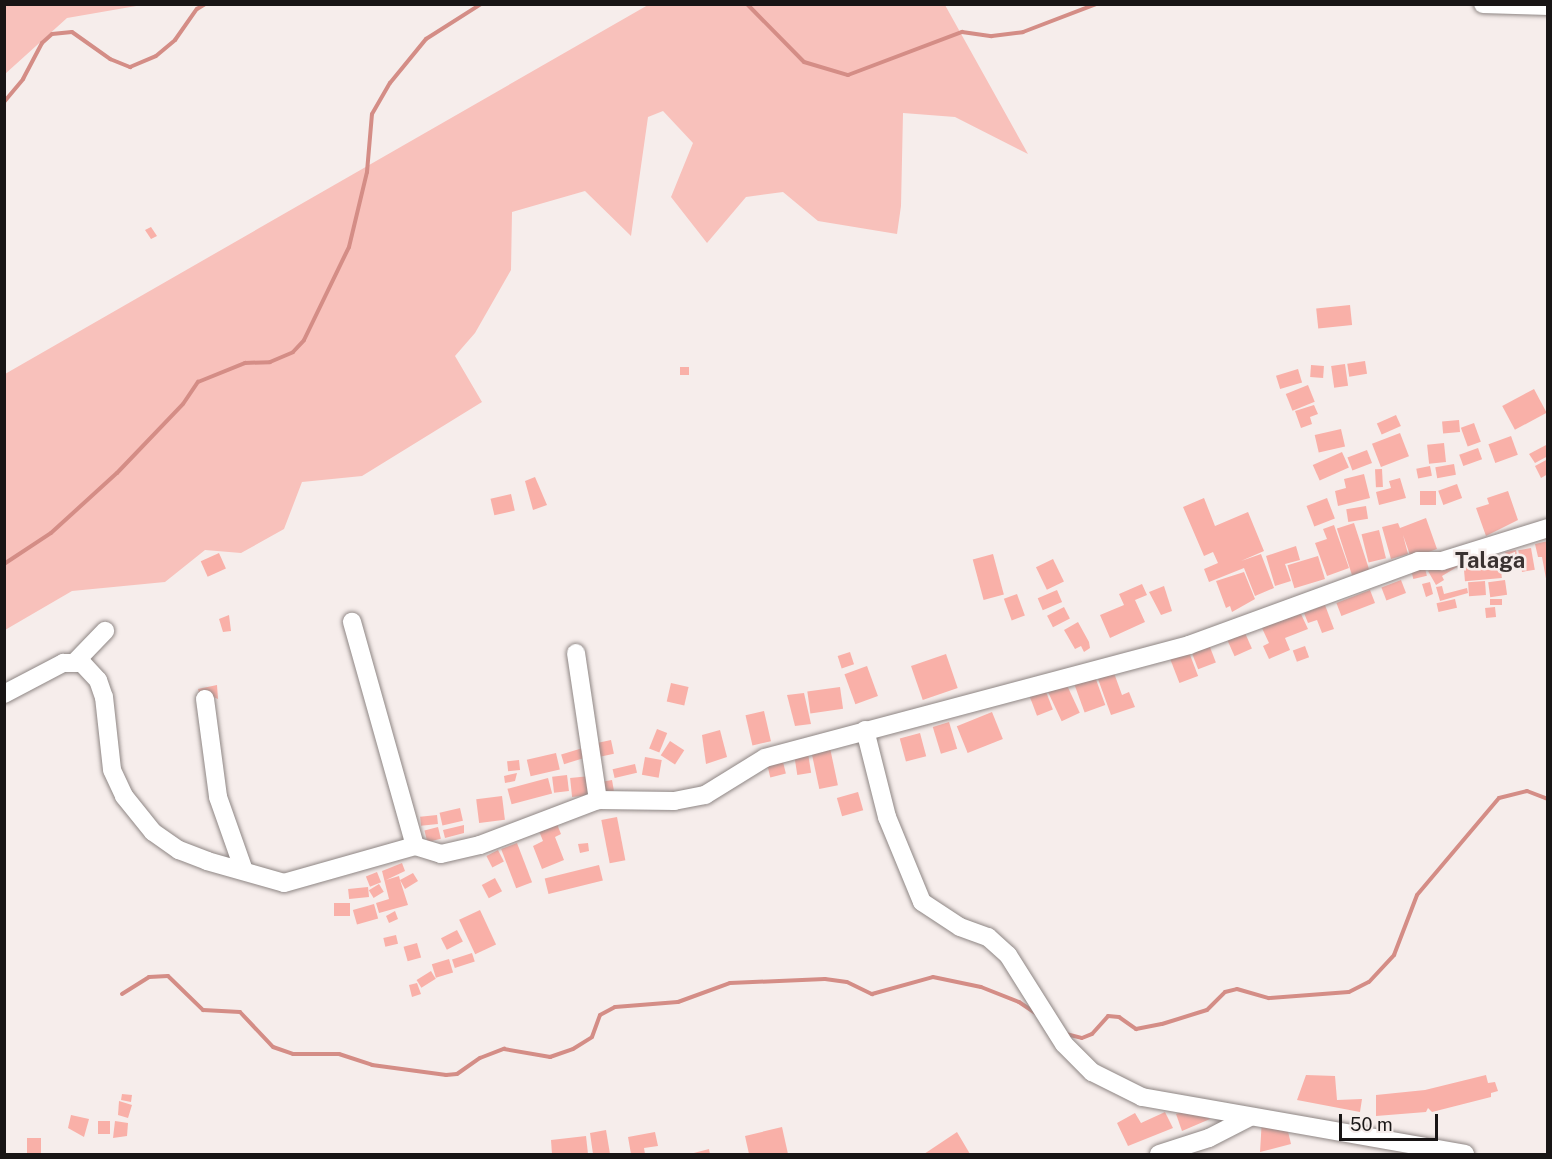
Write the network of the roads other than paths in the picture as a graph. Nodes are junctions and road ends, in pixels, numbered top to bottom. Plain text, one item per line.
1 (1484, 4) edge
2 (1548, 6) edge
3 (1548, 528) edge
4 (352, 622) dead end
5 (105, 631) dead end
6 (576, 653) dead end
7 (76, 661) junction
8 (4, 694) edge
9 (205, 699) dead end
10 (865, 730) junction
11 (598, 800) junction
12 (415, 846) junction
13 (244, 871) junction
14 (1250, 1117) junction
15 (1159, 1155) edge
16 (1465, 1155) edge

1 - 2 street
3 - 10 street
4 - 12 street
5 - 7 street
6 - 11 street
7 - 8 street
7 - 13 street
9 - 13 street
10 - 11 street
10 - 14 street
11 - 12 street
12 - 13 street
14 - 15 street
14 - 16 street

